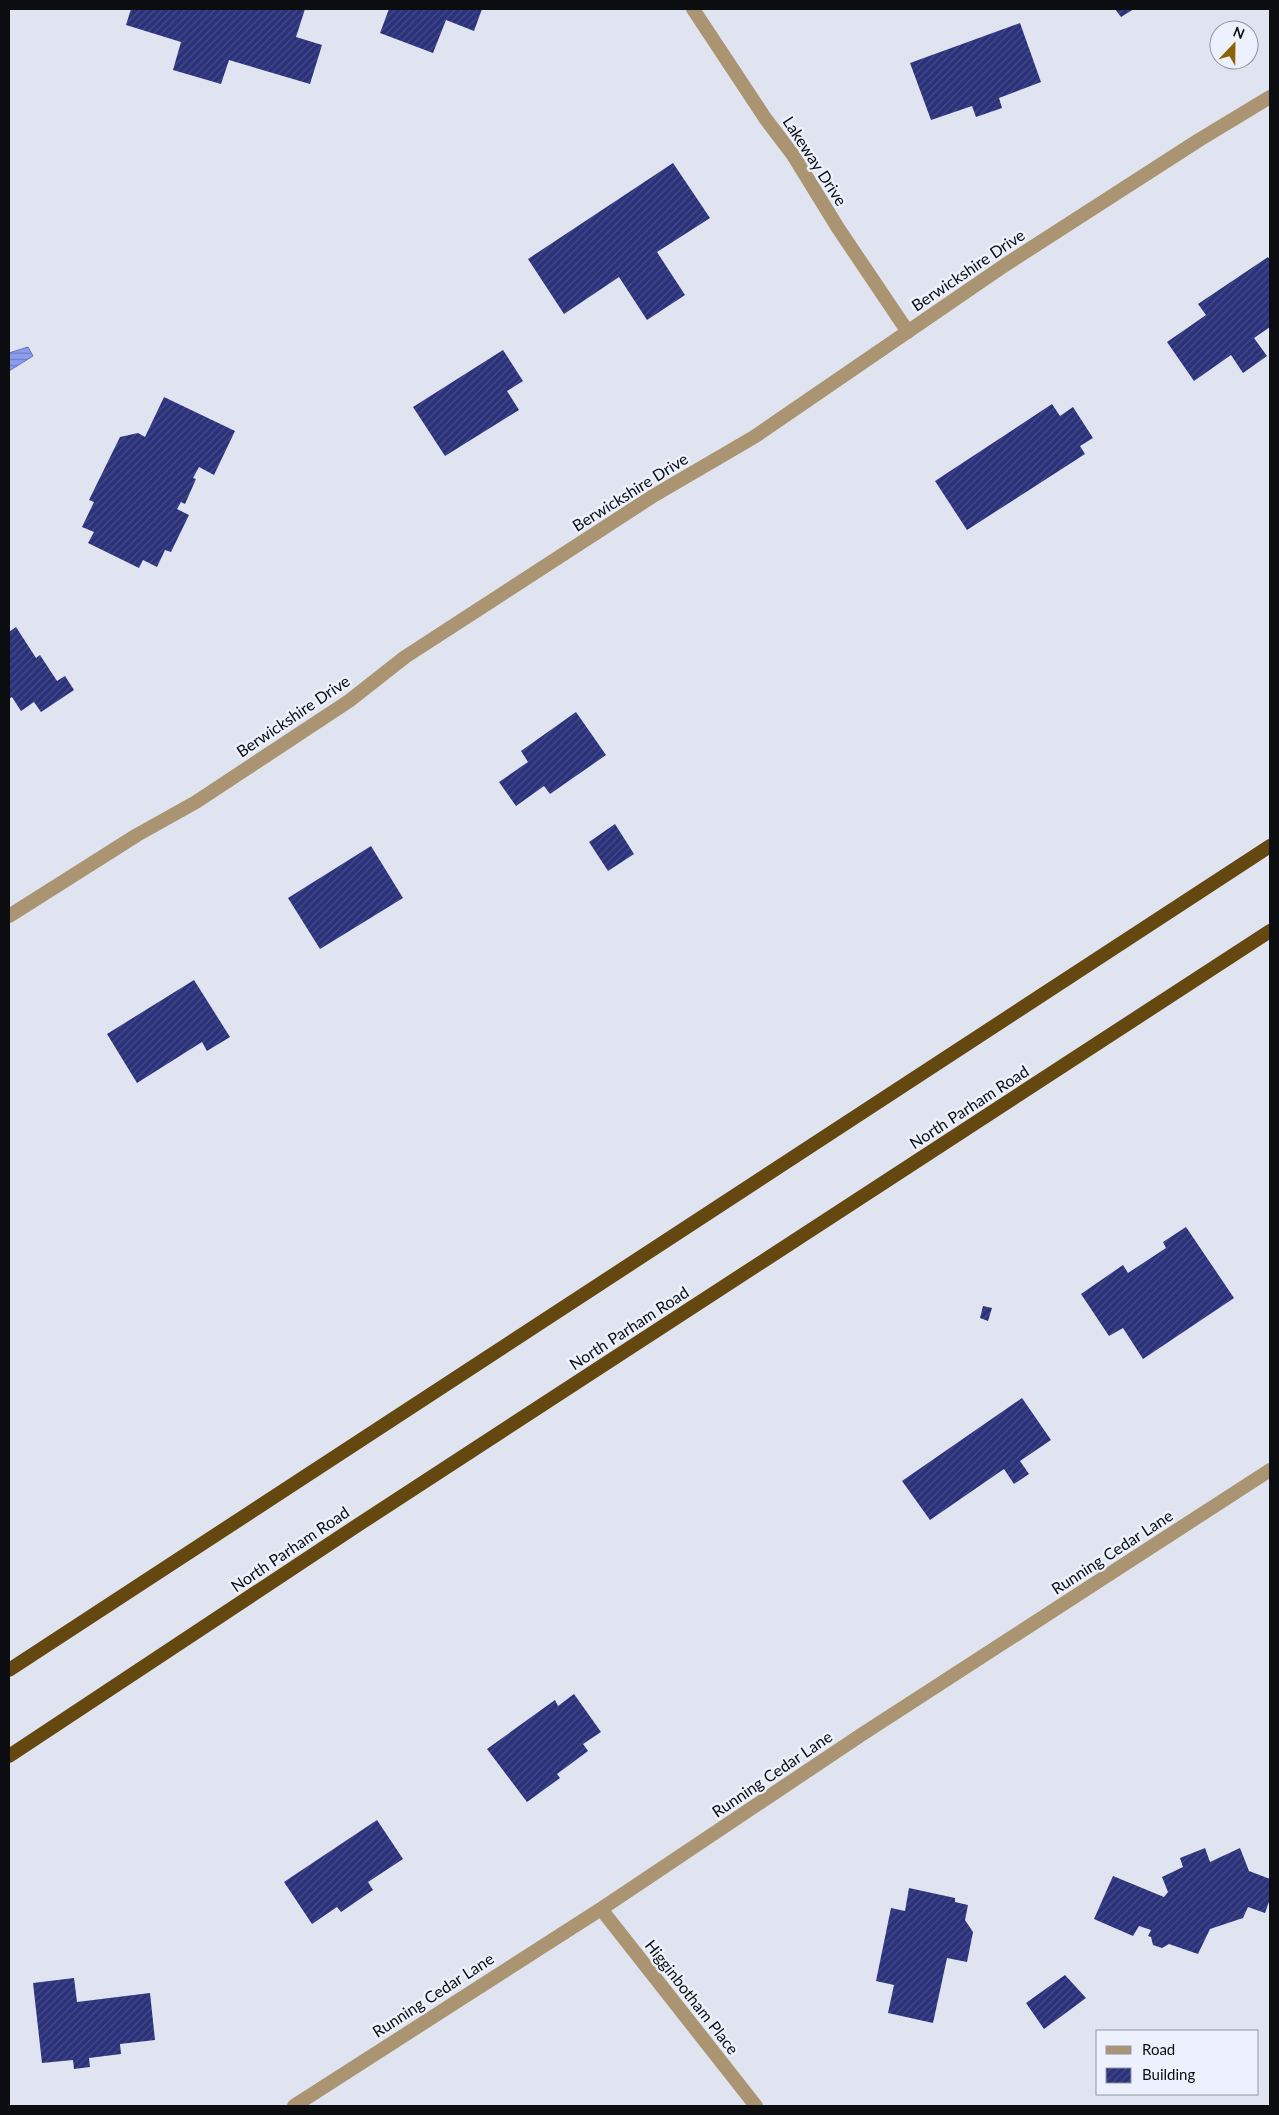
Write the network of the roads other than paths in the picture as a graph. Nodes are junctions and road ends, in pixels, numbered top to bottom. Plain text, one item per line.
1 (693, 9) edge
2 (1270, 97) edge
3 (908, 332) junction
4 (1270, 846) edge
5 (9, 916) edge
6 (1270, 931) edge
7 (1270, 1470) edge
8 (9, 1670) edge
9 (9, 1756) edge
10 (601, 1909) junction
11 (294, 2106) edge
12 (756, 2106) edge

1 - 3 street, Lakeway Drive
2 - 3 street, Berwickshire Drive
3 - 5 street, Berwickshire Drive
4 - 8 highway
6 - 9 highway, North Parham Road
7 - 10 street, Running Cedar Lane
10 - 11 street, Running Cedar Lane
10 - 12 street, Higginbotham Place

